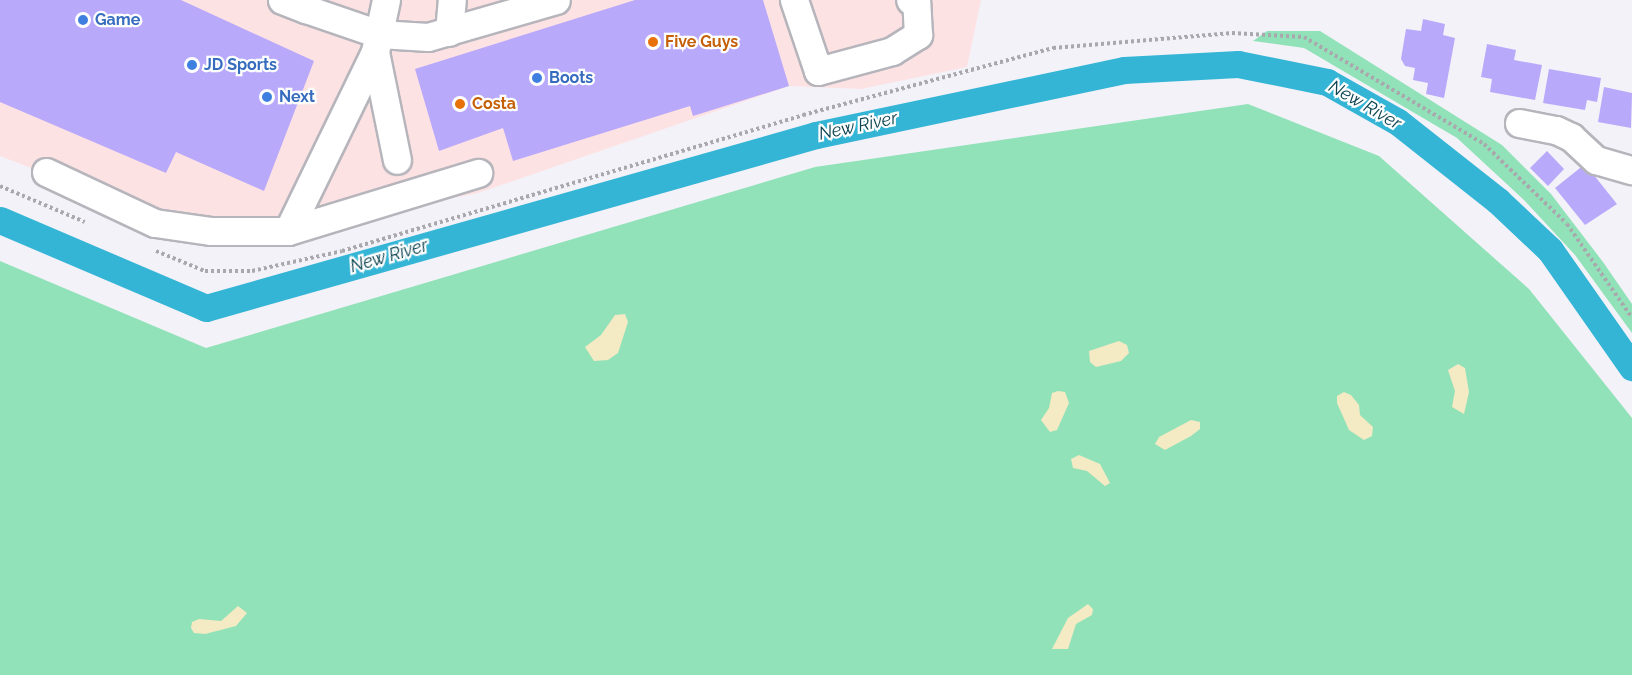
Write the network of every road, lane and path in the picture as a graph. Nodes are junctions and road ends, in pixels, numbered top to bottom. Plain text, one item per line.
1 (386, 0) edge
2 (452, 0) edge
3 (556, 0) edge
4 (794, 0) edge
5 (910, 0) edge
6 (298, 3) edge
7 (449, 32) junction
8 (377, 43) junction
9 (1519, 123) dead end
10 (397, 160) dead end
11 (1632, 170) edge
12 (46, 172) dead end
13 (478, 173) dead end
14 (0, 186) edge
15 (87, 222) dead end
16 (288, 231) junction
17 (151, 249) dead end
18 (1632, 318) edge

1 - 8 street
2 - 7 street
3 - 7 street
4 - 5 street
6 - 8 street
7 - 8 street
8 - 10 street
8 - 16 street
9 - 11 street
12 - 16 street
13 - 16 street
14 - 15 path
17 - 18 path

